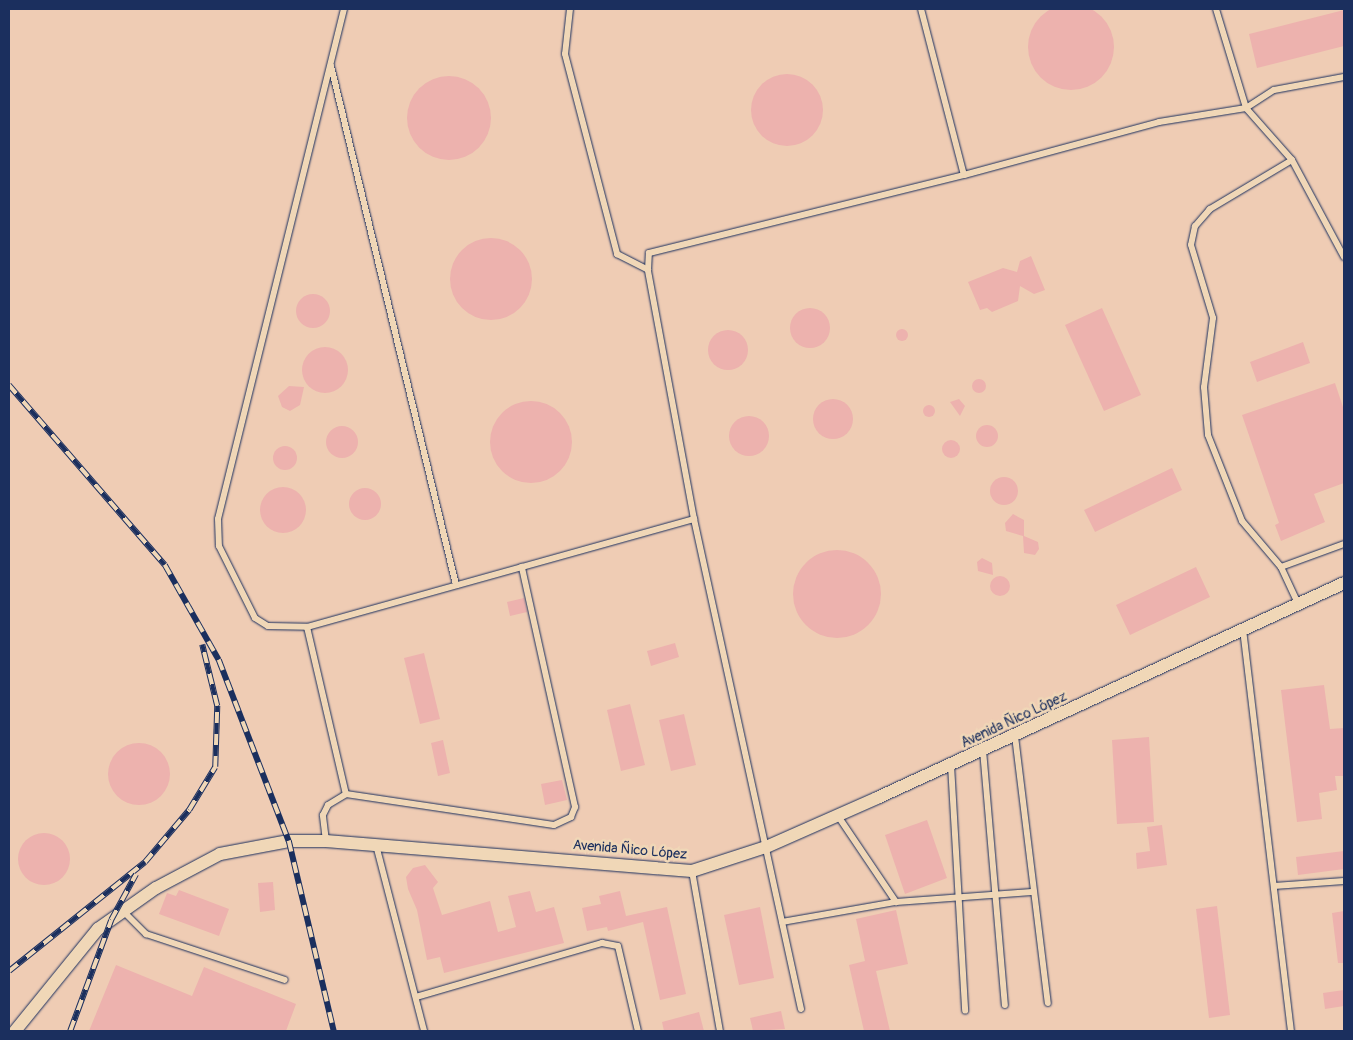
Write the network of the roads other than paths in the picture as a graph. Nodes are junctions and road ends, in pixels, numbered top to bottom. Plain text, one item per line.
1 (344, 9) edge
2 (570, 9) edge
3 (921, 9) edge
4 (1216, 9) edge
5 (330, 64) junction
6 (1344, 77) edge
7 (1246, 108) junction
8 (1292, 160) junction
9 (964, 175) junction
10 (1344, 257) edge
11 (648, 270) junction
12 (694, 519) junction
13 (1343, 547) edge
14 (522, 567) junction
15 (1281, 567) junction
16 (1344, 583) edge
17 (456, 585) junction
18 (1298, 603) junction
19 (307, 627) junction
20 (1243, 629) junction
21 (1015, 736) junction
22 (983, 750) junction
23 (951, 765) junction
24 (346, 794) junction
25 (838, 816) junction
26 (326, 841) junction
27 (376, 845) junction
28 (766, 847) junction
29 (692, 871) junction
30 (1344, 881) edge
31 (1274, 886) junction
32 (1032, 892) junction
33 (996, 895) junction
34 (959, 897) junction
35 (896, 902) junction
36 (123, 911) junction
37 (782, 922) junction
38 (285, 980) dead end
39 (416, 997) junction
40 (1048, 1003) dead end
41 (1005, 1005) dead end
42 (801, 1009) dead end
43 (966, 1011) dead end
44 (15, 1031) edge
45 (424, 1031) edge
46 (638, 1031) edge
47 (720, 1031) edge
48 (1292, 1031) edge

1 - 5 lane
2 - 11 lane
3 - 9 lane
4 - 7 lane
5 - 17 lane
5 - 19 lane
6 - 7 lane
7 - 8 lane
7 - 9 lane
8 - 10 lane
8 - 15 lane
9 - 11 lane
11 - 12 lane
12 - 14 lane
12 - 28 lane
13 - 15 lane
14 - 17 lane
14 - 24 lane
15 - 18 lane
16 - 18 street, Avenida Ñico López
17 - 19 lane
18 - 20 street, Avenida Ñico López
19 - 24 lane
20 - 21 street, Avenida Ñico López
20 - 31 lane
21 - 22 street, Avenida Ñico López
21 - 32 lane
22 - 23 street, Avenida Ñico López
22 - 33 lane
23 - 25 street, Avenida Ñico López
23 - 34 lane
24 - 26 lane
25 - 28 street, Avenida Ñico López
25 - 35 lane
26 - 27 street, Avenida Ñico López
26 - 36 street, Avenida Ñico López
27 - 29 street, Avenida Ñico López
27 - 39 lane
28 - 29 street, Avenida Ñico López
28 - 37 lane
29 - 47 lane
30 - 31 lane
31 - 48 lane
32 - 33 lane
32 - 40 lane
33 - 34 lane
33 - 41 lane
34 - 35 lane
34 - 43 lane
35 - 37 lane
36 - 38 lane
36 - 44 street, Avenida Ñico López
37 - 42 lane
39 - 45 lane
39 - 46 lane

